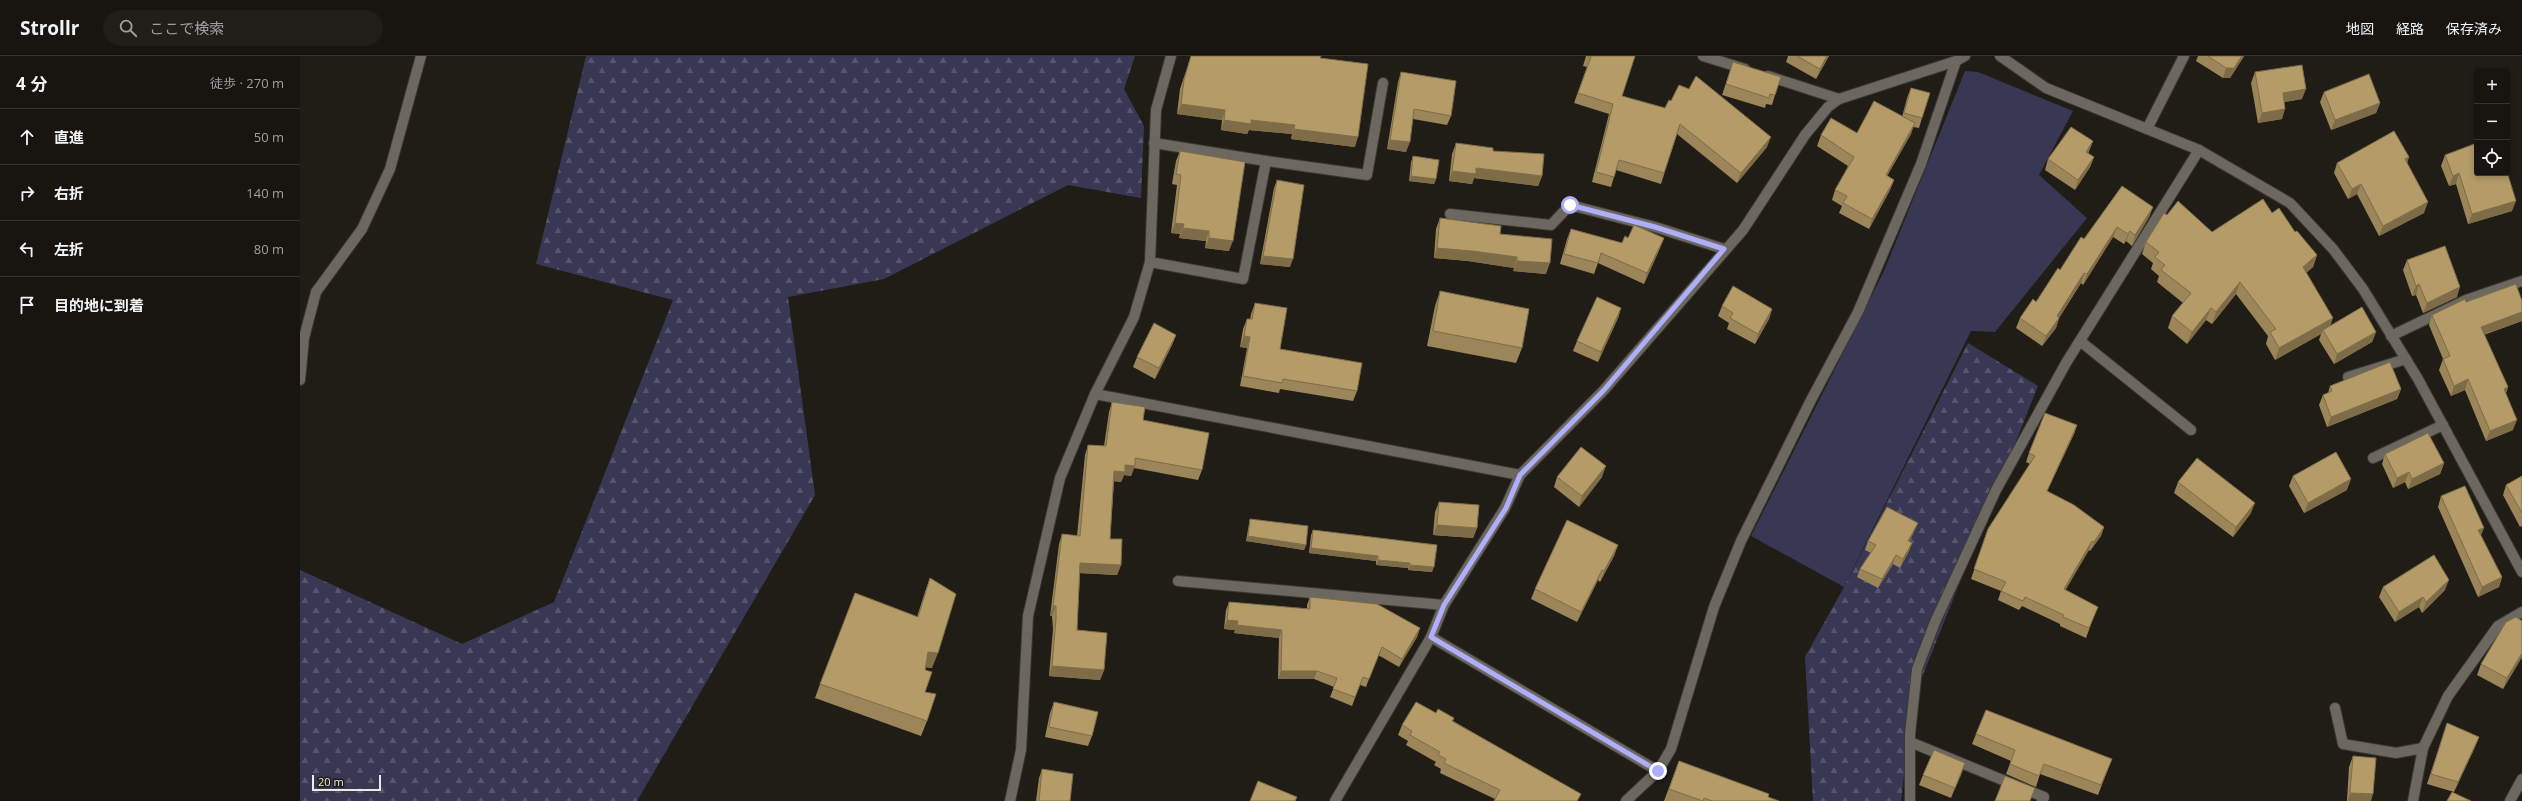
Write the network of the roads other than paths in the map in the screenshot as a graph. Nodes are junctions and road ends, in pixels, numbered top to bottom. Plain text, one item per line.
1 (421, 56) edge
2 (1171, 56) edge
3 (1703, 56) edge
4 (1965, 56) edge
5 (2000, 56) edge
6 (2184, 56) edge
7 (1956, 61) junction
8 (1383, 83) dead end
9 (1839, 99) junction
10 (2147, 130) junction
11 (1154, 142) junction
12 (2199, 150) junction
13 (1266, 161) junction
14 (1450, 214) dead end
15 (1724, 249) junction
16 (1150, 262) junction
17 (2522, 281) edge
18 (2391, 336) junction
19 (2080, 341) junction
20 (2406, 359) junction
21 (2348, 377) edge
22 (300, 380) edge
23 (1095, 394) junction
24 (2443, 425) junction
25 (2191, 430) dead end
26 (2373, 458) dead end
27 (1520, 475) junction
28 (2522, 572) edge
29 (1178, 581) dead end
30 (1444, 605) junction
31 (2522, 612) edge
32 (1431, 637) junction
33 (2335, 708) dead end
34 (1910, 742) junction
35 (2423, 748) junction
36 (1658, 771) junction
37 (2522, 779) edge
38 (1010, 801) edge
39 (1335, 801) edge
40 (1626, 801) edge
41 (1910, 801) edge
42 (2042, 801) edge
43 (2413, 801) edge
44 (2510, 801) edge

1 - 22 street
2 - 11 street
3 - 9 street
4 - 7 street
5 - 10 street
6 - 10 street
7 - 9 street
7 - 36 street
8 - 13 street
9 - 15 street
10 - 12 street
11 - 13 street
11 - 16 street
12 - 18 street
12 - 19 street
13 - 16 street
14 - 15 street
15 - 27 street
16 - 23 street
17 - 18 street
18 - 20 street
19 - 25 street
19 - 34 street
20 - 21 street
20 - 24 street
23 - 27 street
23 - 38 street
24 - 26 street
24 - 28 street
27 - 30 street
29 - 30 street
30 - 32 street
31 - 35 street
32 - 36 street
32 - 39 street
33 - 35 street
34 - 41 street
34 - 42 street
35 - 43 street
36 - 40 street
37 - 44 street

